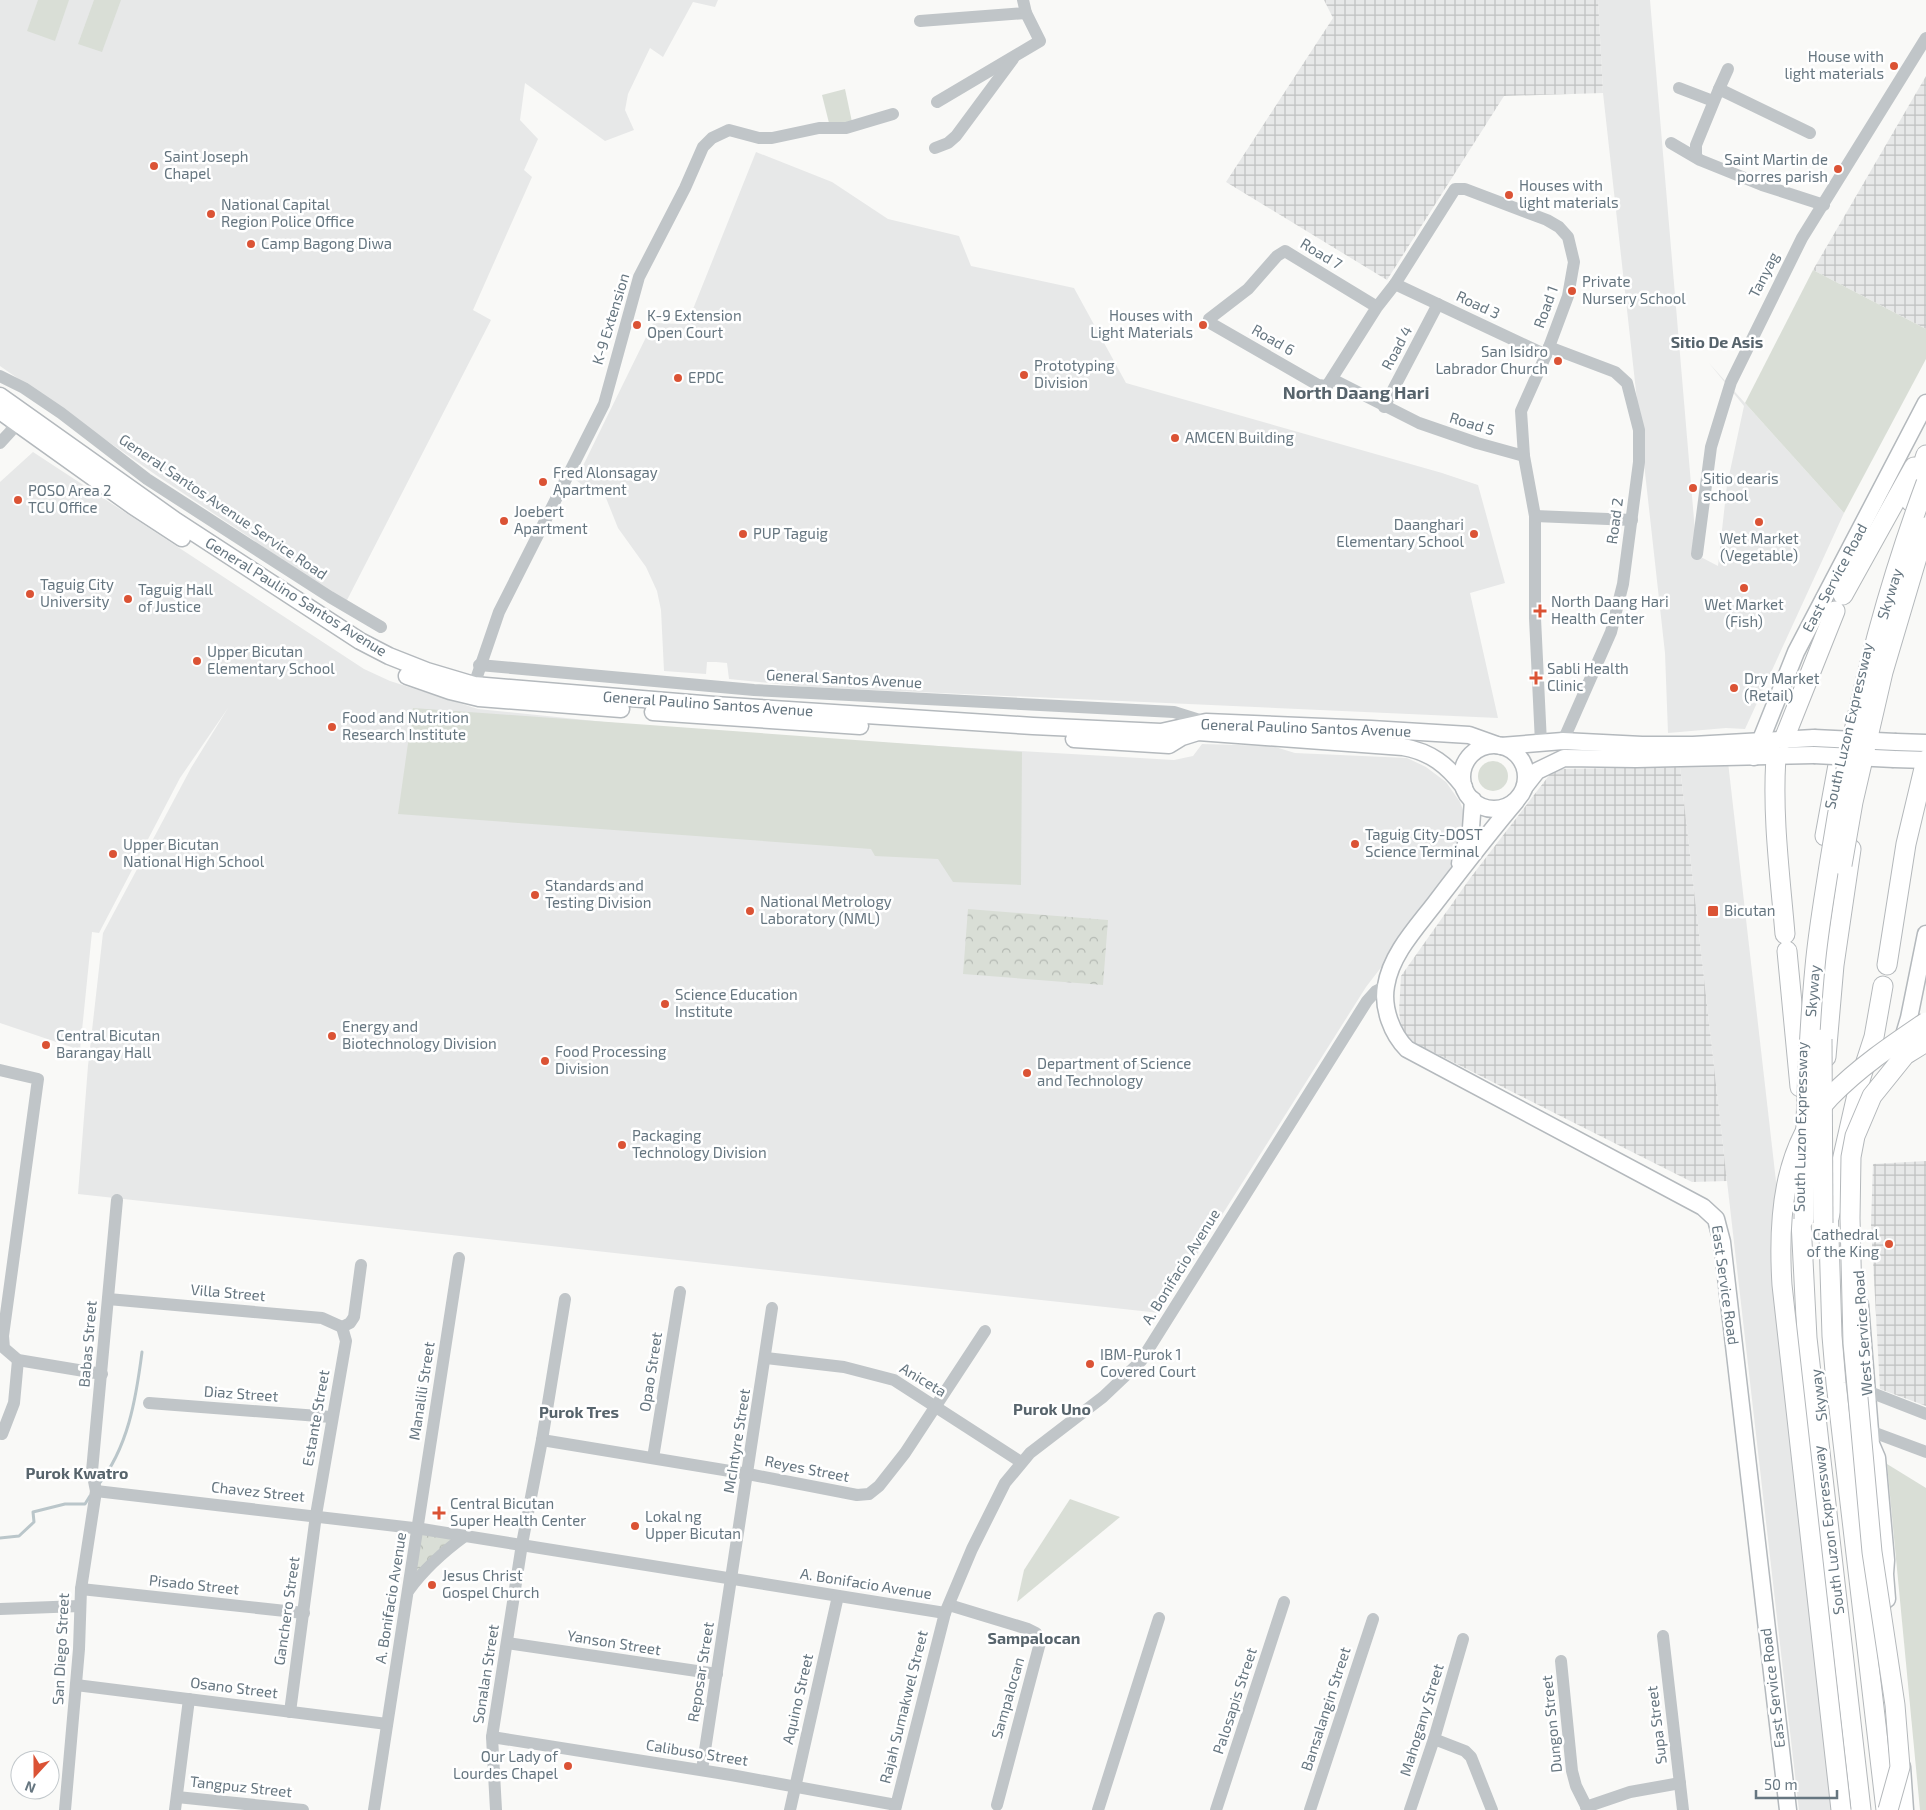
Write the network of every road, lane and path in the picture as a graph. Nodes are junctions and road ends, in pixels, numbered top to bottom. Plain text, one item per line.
1 (1023, 0) edge
2 (1026, 14) junction
3 (920, 21) dead end
4 (1926, 38) edge
5 (1015, 55) junction
6 (1728, 69) dead end
7 (1679, 88) dead end
8 (1719, 89) junction
9 (1713, 101) junction
10 (937, 102) dead end
11 (893, 114) dead end
12 (1810, 133) dead end
13 (1671, 143) dead end
14 (935, 148) dead end
15 (1696, 156) junction
16 (1824, 205) junction
17 (1395, 284) junction
18 (1438, 304) junction
19 (1377, 307) junction
20 (1209, 319) joint
21 (1548, 351) junction
22 (0, 376) edge
23 (1328, 383) junction
24 (0, 396) edge
25 (1926, 403) edge
26 (1384, 406) junction
27 (0, 411) edge
28 (16, 414) junction
29 (0, 443) edge
30 (1926, 446) edge
31 (1926, 455) edge
32 (1524, 456) junction
33 (1926, 483) edge
34 (1535, 516) junction
35 (1632, 520) junction
36 (1926, 527) edge
37 (1926, 553) edge
38 (1697, 554) dead end
39 (381, 627) dead end
40 (479, 665) junction
41 (614, 677) junction
42 (474, 684) junction
43 (613, 697) junction
44 (1206, 722) junction
45 (1784, 739) junction
46 (1760, 740) junction
47 (1563, 741) junction
48 (1541, 743) junction
49 (1926, 744) edge
50 (1499, 746) junction
51 (1754, 757) junction
52 (1776, 757) junction
53 (1926, 760) edge
54 (1526, 785) junction
55 (1468, 793) junction
56 (1516, 800) junction
57 (1454, 878) junction
58 (1926, 934) edge
59 (1887, 965) dead end
60 (1386, 986) junction
61 (1884, 986) dead end
62 (1926, 1022) edge
63 (1926, 1032) edge
64 (1926, 1041) edge
65 (1899, 1049) junction
66 (0, 1070) edge
67 (1800, 1087) junction
68 (117, 1200) dead end
69 (1829, 1221) junction
70 (459, 1258) dead end
71 (361, 1265) dead end
72 (680, 1292) dead end
73 (108, 1299) junction
74 (565, 1299) dead end
75 (772, 1308) dead end
76 (342, 1326) junction
77 (985, 1332) dead end
78 (766, 1358) junction
79 (18, 1360) junction
80 (102, 1374) junction
81 (1866, 1391) junction
82 (149, 1403) dead end
83 (936, 1406) junction
84 (1926, 1414) edge
85 (332, 1417) junction
86 (2, 1434) dead end
87 (1870, 1438) junction
88 (542, 1440) junction
89 (1926, 1452) edge
90 (653, 1458) junction
91 (1020, 1462) junction
92 (748, 1474) junction
93 (95, 1488) junction
94 (316, 1515) junction
95 (416, 1528) junction
96 (465, 1536) junction
97 (522, 1544) junction
98 (732, 1579) junction
99 (80, 1589) junction
100 (408, 1592) junction
101 (838, 1596) junction
102 (1284, 1602) dead end
103 (80, 1606) junction
104 (0, 1609) edge
105 (947, 1609) junction
106 (304, 1612) junction
107 (1160, 1618) dead end
108 (1373, 1619) dead end
109 (1663, 1636) dead end
110 (1463, 1639) dead end
111 (508, 1643) junction
112 (1561, 1661) dead end
113 (717, 1674) junction
114 (76, 1685) junction
115 (189, 1699) junction
116 (290, 1712) junction
117 (387, 1724) junction
118 (492, 1737) junction
119 (1434, 1739) junction
120 (702, 1770) junction
121 (1680, 1783) junction
122 (795, 1786) junction
123 (176, 1804) edge
124 (997, 1805) dead end
125 (272, 1808) edge
126 (896, 1808) edge
127 (1587, 1808) edge
128 (65, 1810) edge
129 (303, 1810) edge
130 (374, 1810) edge
131 (496, 1810) edge
132 (790, 1810) edge
133 (1098, 1810) edge
134 (1216, 1810) edge
135 (1310, 1810) edge
136 (1410, 1810) edge
137 (1492, 1810) edge
138 (1683, 1810) edge
139 (1788, 1810) edge
140 (1841, 1810) edge
141 (1861, 1810) edge
142 (1866, 1810) edge
143 (1881, 1810) edge
144 (1887, 1810) edge
145 (1906, 1810) edge

1 - 2 street
2 - 3 street
2 - 5 street
4 - 16 street, Tanyag
5 - 10 street
5 - 14 street
6 - 8 street
7 - 9 street
8 - 9 street
8 - 12 street
9 - 15 street
11 - 40 street, K-9 Extension
13 - 15 street
15 - 16 street
16 - 38 street, Tanyag
17 - 18 street, Road 3
17 - 19 street, Road 1
17 - 21 street, Road 1
18 - 21 street, Road 3
18 - 26 street, Road 4
19 - 20 street, Road 7
19 - 23 street, Road 1
20 - 23 street, Road 6
21 - 32 street, Road 1
21 - 35 street, Road 2
22 - 39 street, General Santos Avenue Service Road
23 - 26 street, Road 5
24 - 28 main road, General Paulino Santos Avenue
25 - 46 main road, East Service Road
26 - 32 street, Road 5
27 - 28 main road, General Paulino Santos Avenue
28 - 29 street
28 - 42 main road, General Paulino Santos Avenue
28 - 55 main road, General Paulino Santos Avenue
30 - 45 highway
31 - 67 highway, South Luzon Expressway
32 - 34 street, Road 1
33 - 142 highway, Skyway, bridge
34 - 35 street
34 - 48 street, Road 1
35 - 47 street, Road 2
36 - 143 highway, Skyway, bridge
37 - 69 highway, South Luzon Expressway
40 - 41 street, General Santos Avenue
40 - 42 street, K-9 Extension
41 - 43 street
41 - 44 street, General Santos Avenue
42 - 43 main road, General Paulino Santos Avenue
43 - 44 main road, General Paulino Santos Avenue
44 - 50 main road, General Paulino Santos Avenue
45 - 46 main road, General Paulino Santos Avenue
45 - 49 main road, General Paulino Santos Avenue, bridge
45 - 52 main road
46 - 47 main road, General Paulino Santos Avenue
46 - 51 main road, East Service Road
47 - 48 main road, General Paulino Santos Avenue
48 - 50 main road, General Paulino Santos Avenue
50 - 54 main road
50 - 55 main road
51 - 52 main road
51 - 54 main road
52 - 53 main road, bridge
52 - 67 highway
53 - 59 highway
54 - 56 main road
55 - 56 main road
55 - 57 main road, East Service Road
56 - 57 main road, East Service Road
57 - 60 main road, East Service Road
58 - 65 main road, West Service Road
60 - 91 street, A. Bonifacio Avenue
60 - 139 main road, East Service Road
61 - 69 highway
62 - 140 highway, bridge
63 - 65 street
64 - 65 street
64 - 144 highway, bridge
65 - 81 main road, West Service Road
66 - 79 street
67 - 141 highway, South Luzon Expressway
68 - 73 street, Babas Street
69 - 144 highway, South Luzon Expressway
70 - 95 street, Manalili Street
71 - 76 street
72 - 90 street, Opao Street
73 - 76 street, Villa Street
73 - 80 street, Babas Street
74 - 88 street, Sonalan Street
75 - 78 street, McIntyre Street
76 - 85 street, Estante Street
77 - 83 street, Reyes Street
78 - 83 street, Aniceta
78 - 92 street, McIntyre Street
79 - 80 street
79 - 86 street
80 - 93 street, Babas Street
81 - 84 street
81 - 87 main road, West Service Road
82 - 85 street, Diaz Street
83 - 91 street, Aniceta
83 - 92 street, Reyes Street
85 - 94 street, Estante Street
87 - 89 street
87 - 145 main road, West Service Road
88 - 90 street, Reyes Street
88 - 97 street, Sonalan Street
90 - 92 street, Reyes Street
91 - 105 street, A. Bonifacio Avenue
92 - 98 street, McIntyre Street
93 - 94 street, Chavez Street
93 - 99 street, San Diego Street
94 - 95 street, Chavez Street
94 - 106 street, Ganchero Street
95 - 96 street, A. Bonifacio Avenue
95 - 100 street, A. Bonifacio Avenue
96 - 97 street, A. Bonifacio Avenue
96 - 100 street
97 - 98 street, A. Bonifacio Avenue
97 - 111 street, Sonalan Street
98 - 101 street, A. Bonifacio Avenue
98 - 113 street, Reposar Street
99 - 103 street, San Diego Street
99 - 106 street, Pisado Street
100 - 117 street, A. Bonifacio Avenue
101 - 105 street, A. Bonifacio Avenue
101 - 122 street, Aquino Street
102 - 134 street, Palosapis Street
103 - 104 street
103 - 114 street, San Diego Street
105 - 124 street, Sampalocan
105 - 126 street, Rajah Sumakwel Street
106 - 116 street, Ganchero Street
107 - 133 street
108 - 135 street, Bansalangin Street
109 - 121 street, Supa Street
110 - 119 street, Mahogany Street
111 - 113 street, Yanson Street
111 - 118 street, Sonalan Street
112 - 127 street, Dungon Street
113 - 120 street, Reposar Street
114 - 115 street, Osano Street
114 - 128 street, San Diego Street
115 - 116 street, Osano Street
115 - 123 street
116 - 117 street, Osano Street
117 - 130 street, A. Bonifacio Avenue
118 - 120 street, Calibuso Street
118 - 131 street, Sonalan Street
119 - 136 street, Mahogany Street
119 - 137 street
120 - 122 street, Calibuso Street
121 - 127 street
121 - 138 street, Supa Street
122 - 126 street, Calibuso Street
122 - 132 street, Aquino Street
123 - 125 street, Tangpuz Street
125 - 129 street, Tangpuz Street

